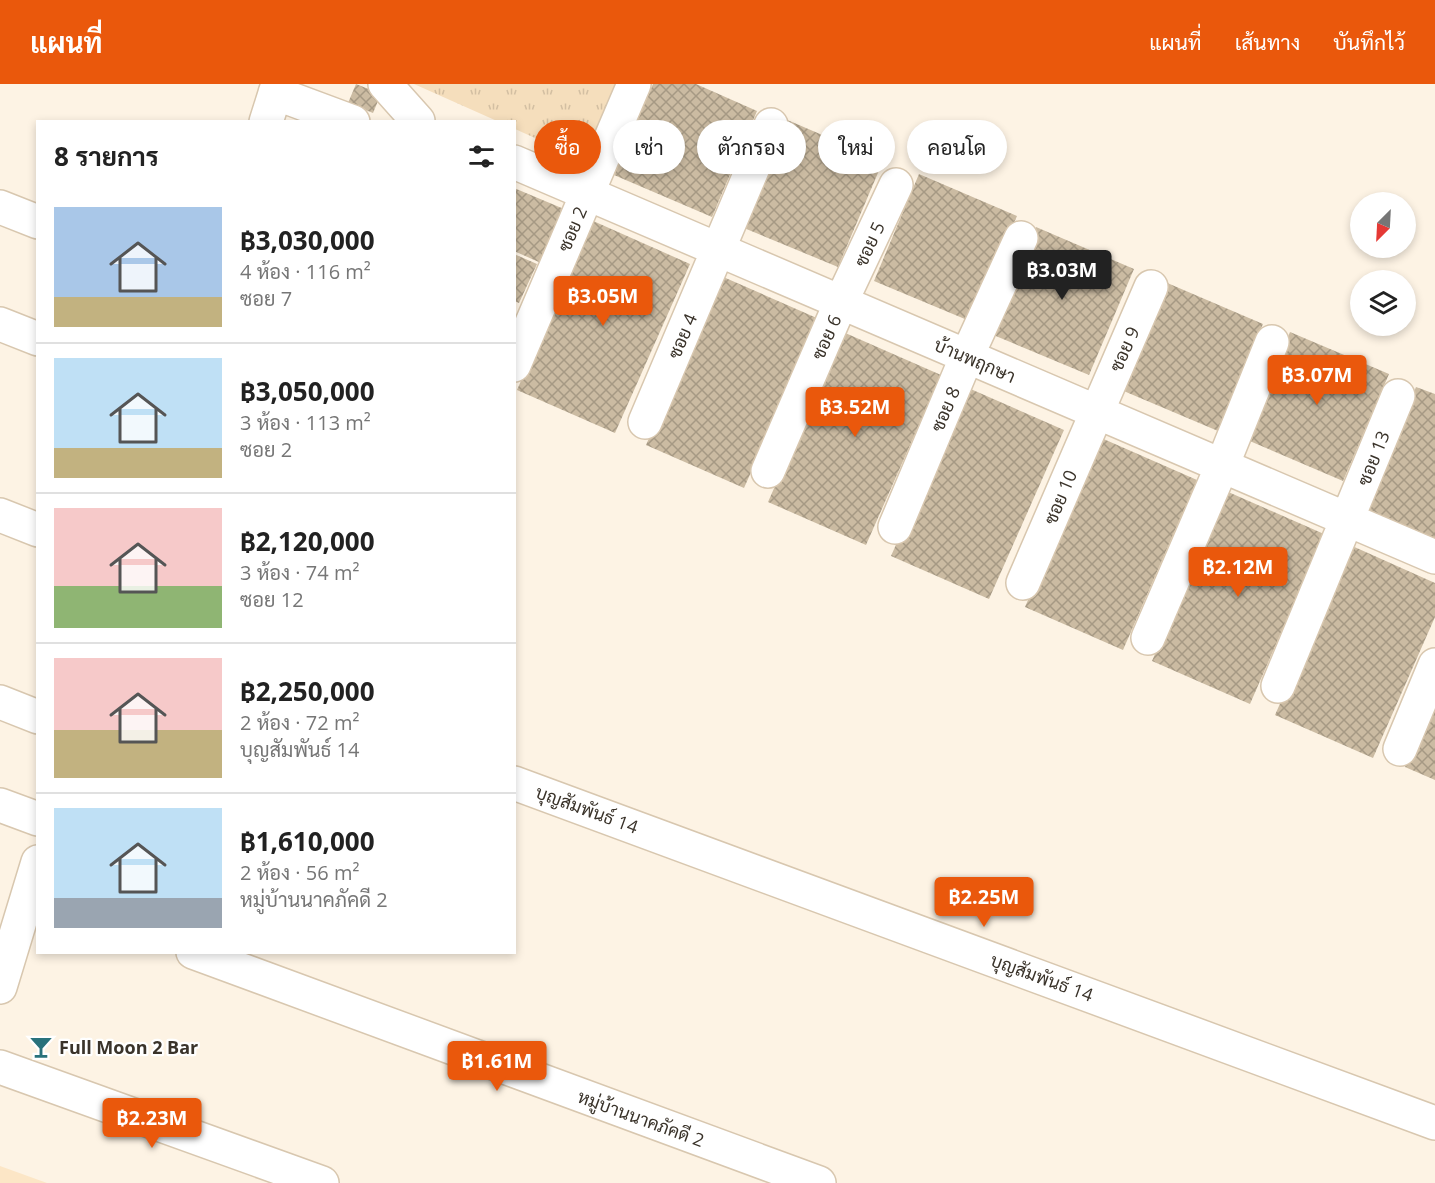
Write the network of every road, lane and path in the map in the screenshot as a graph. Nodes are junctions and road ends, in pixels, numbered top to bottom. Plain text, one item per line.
1 (385, 84) edge
2 (634, 84) edge
3 (273, 100) edge
4 (346, 120) edge
5 (417, 120) edge
6 (516, 163) edge
7 (750, 174) edge
8 (896, 185) dead end
9 (587, 193) junction
10 (0, 207) edge
11 (36, 221) edge
12 (1021, 238) dead end
13 (719, 250) junction
14 (1151, 286) dead end
15 (841, 302) junction
16 (523, 322) edge
17 (0, 324) edge
18 (36, 338) edge
19 (1272, 342) dead end
20 (516, 355) edge
21 (967, 356) junction
22 (1398, 396) dead end
23 (1096, 412) junction
24 (645, 422) dead end
25 (1222, 466) junction
26 (768, 471) dead end
27 (0, 515) edge
28 (1348, 520) junction
29 (895, 527) dead end
30 (36, 529) edge
31 (1435, 557) edge
32 (1023, 583) dead end
33 (1148, 638) dead end
34 (1435, 665) edge
35 (1278, 686) dead end
36 (0, 702) edge
37 (36, 716) edge
38 (1400, 749) dead end
39 (516, 784) edge
40 (0, 805) edge
41 (36, 818) edge
42 (35, 883) edge
43 (198, 954) edge
44 (0, 987) edge
45 (0, 1067) edge
46 (1435, 1123) edge
47 (322, 1183) edge
48 (819, 1183) edge

1 - 5 street
2 - 9 street, ซอย 2
3 - 4 street
6 - 9 street, บ้านพฤกษา
7 - 13 street, ซอย 4
8 - 15 street, ซอย 5
9 - 13 street, บ้านพฤกษา
9 - 16 street, ซอย 2
10 - 11 street
12 - 21 street, ซอย 8
13 - 15 street, บ้านพฤกษา
13 - 24 street, ซอย 4
14 - 23 street, ซอย 9
15 - 21 street, บ้านพฤกษา
15 - 26 street, ซอย 6
16 - 20 street, ซอย 2
17 - 18 street
19 - 25 street
21 - 23 street, บ้านพฤกษา
21 - 29 street, ซอย 8
22 - 28 street, ซอย 13
23 - 25 street, บ้านพฤกษา
23 - 32 street, ซอย 10
25 - 28 street, บ้านพฤกษา
25 - 33 street
27 - 30 street
28 - 31 street, บ้านพฤกษา
28 - 35 street, ซอย 13
34 - 38 street
36 - 37 street
39 - 46 street, บุญสัมพันธ์ 14
40 - 41 street
42 - 44 street
43 - 48 street, หมู่บ้านนาคภัคดี 2
45 - 47 street

